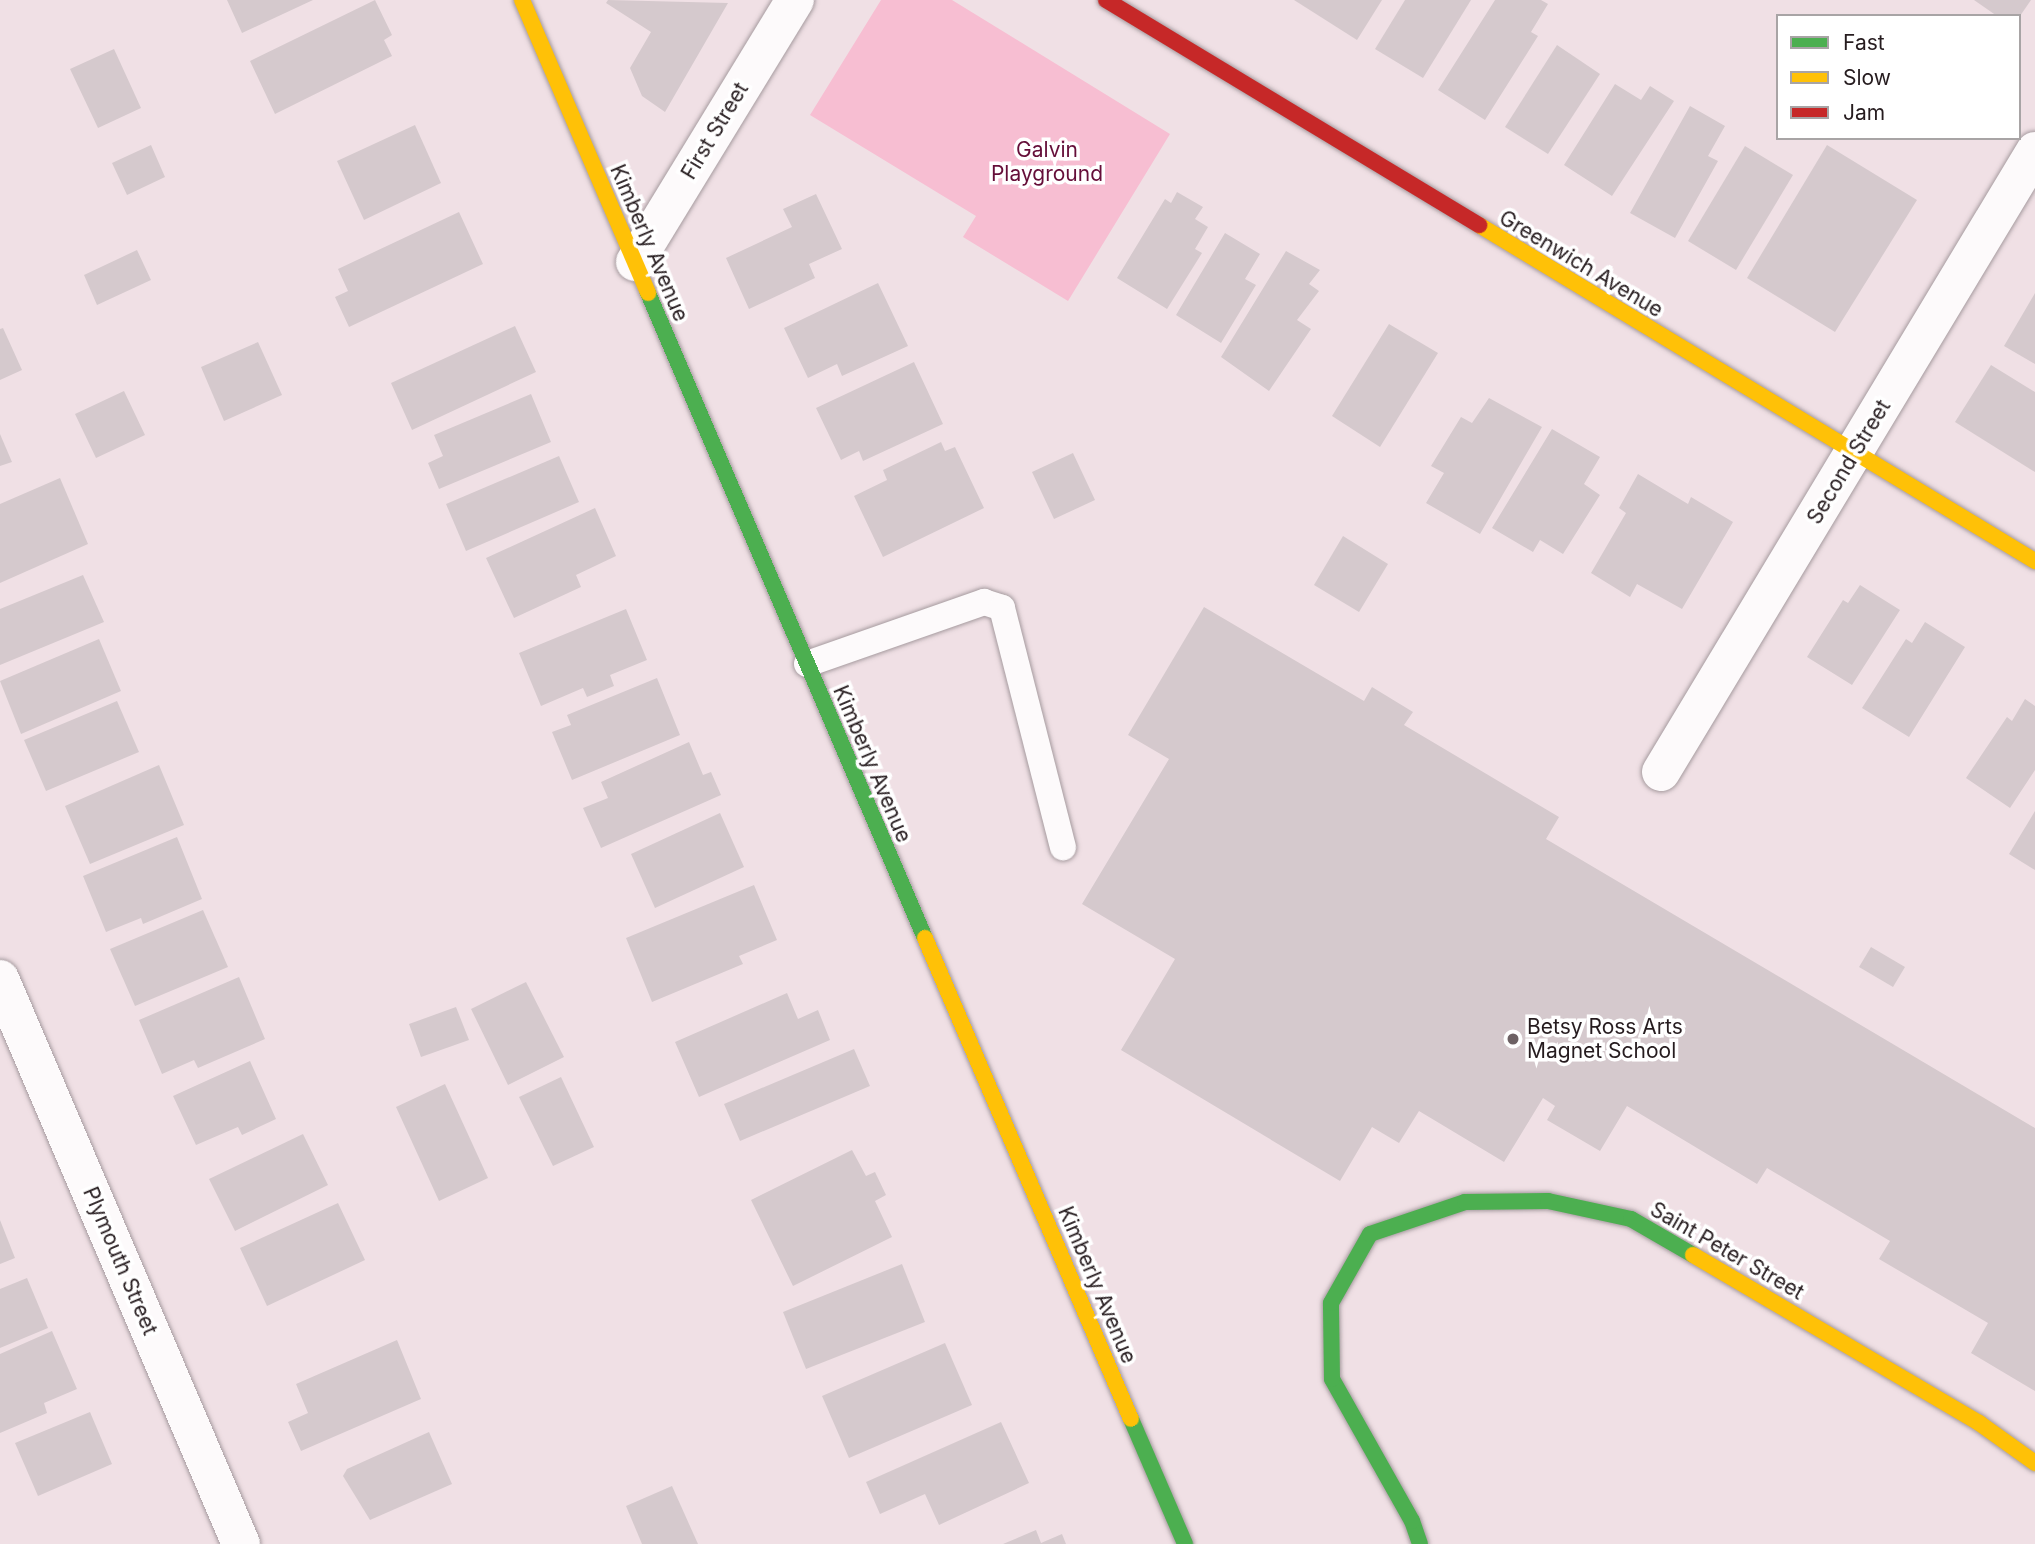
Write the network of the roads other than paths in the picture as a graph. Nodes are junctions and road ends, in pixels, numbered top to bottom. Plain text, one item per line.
1 (522, 0) edge
2 (795, 0) edge
3 (1106, 0) edge
4 (2035, 151) edge
5 (635, 262) junction
6 (1854, 454) junction
7 (2035, 561) edge
8 (807, 664) junction
9 (1661, 772) dead end
10 (1063, 847) dead end
11 (0, 979) edge
12 (2035, 1463) edge
13 (241, 1544) edge
14 (1185, 1544) edge
15 (1420, 1544) edge

1 - 5 street, Kimberly Avenue
2 - 5 street, First Street
3 - 6 street, Greenwich Avenue
4 - 6 street, Second Street
5 - 8 street, Kimberly Avenue
6 - 7 street, Greenwich Avenue
6 - 9 street, Second Street
8 - 10 lane
8 - 14 street, Kimberly Avenue
11 - 13 street, Plymouth Street
12 - 15 street, Saint Peter Street

